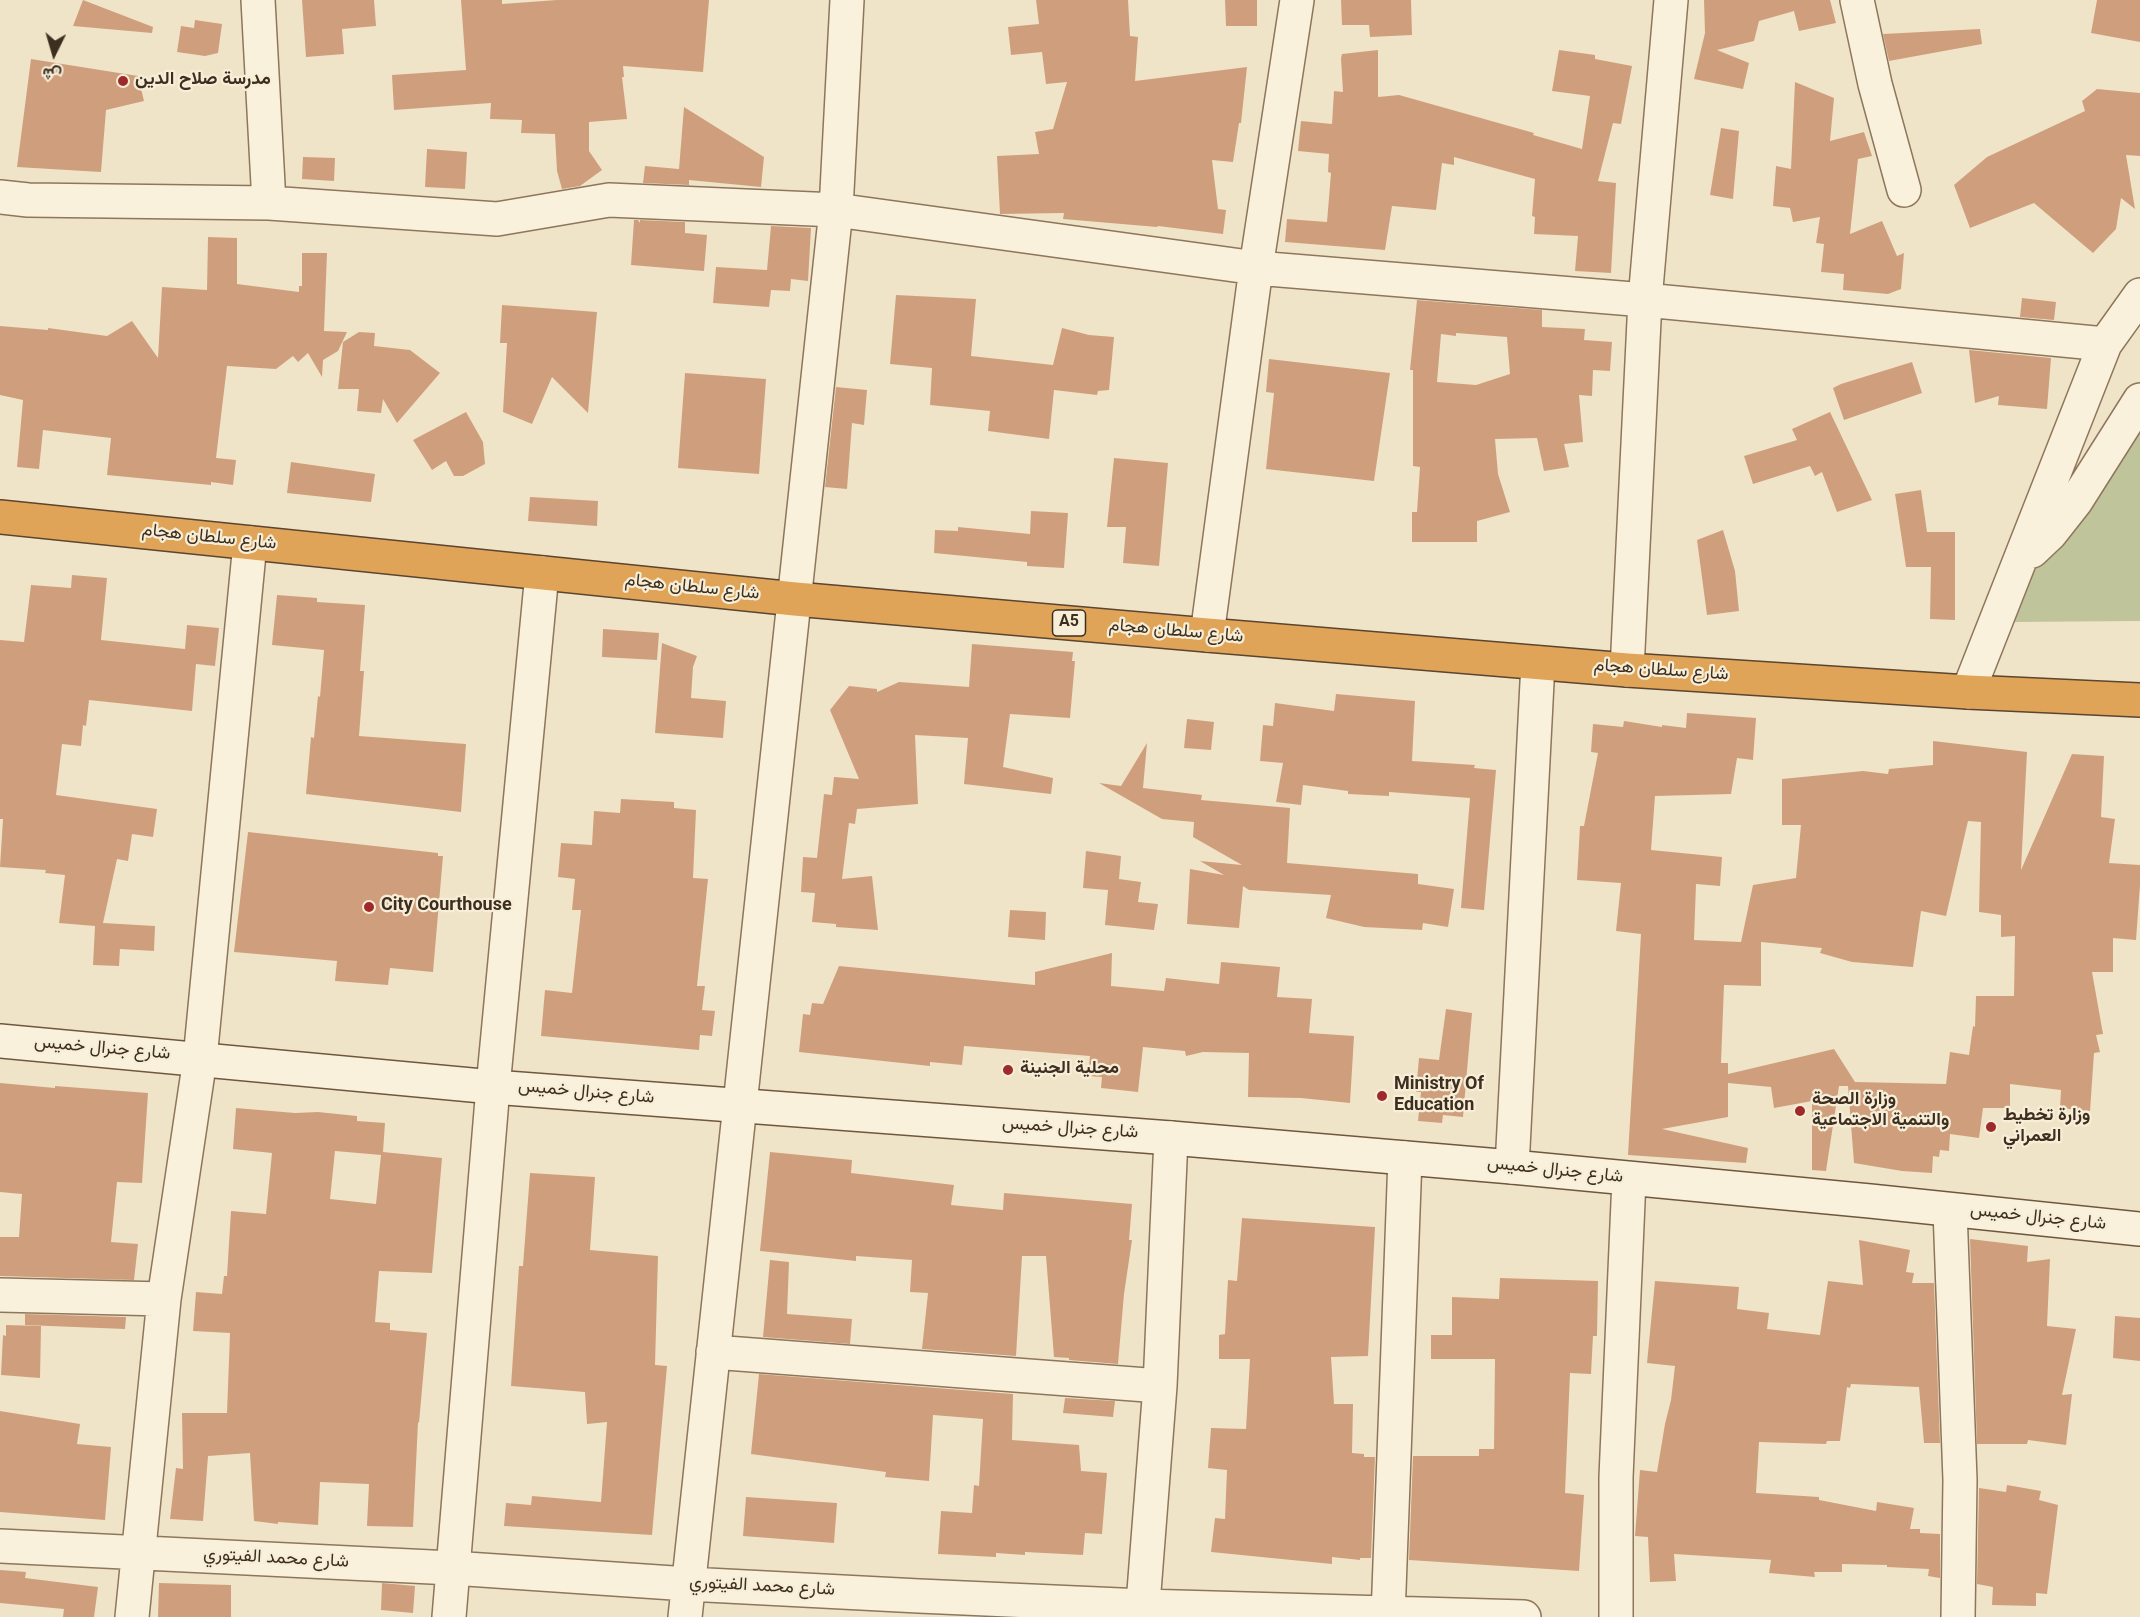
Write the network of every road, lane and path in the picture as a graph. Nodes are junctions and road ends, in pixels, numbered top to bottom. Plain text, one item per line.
1 (258, 0) edge
2 (847, 0) edge
3 (1297, 0) edge
4 (1671, 0) edge
5 (1857, 0) edge
6 (1904, 190) dead end
7 (0, 197) edge
8 (268, 203) junction
9 (836, 210) junction
10 (1256, 268) junction
11 (2140, 295) edge
12 (1645, 300) junction
13 (2105, 344) junction
14 (2140, 400) edge
15 (0, 517) edge
16 (250, 543) junction
17 (2018, 565) junction
18 (542, 573) junction
19 (795, 599) junction
20 (1207, 635) junction
21 (1538, 663) junction
22 (1627, 670) junction
23 (1968, 692) junction
24 (2140, 700) edge
25 (0, 1041) edge
26 (200, 1059) junction
27 (493, 1087) junction
28 (740, 1107) junction
29 (1171, 1137) junction
30 (1405, 1158) junction
31 (1512, 1167) junction
32 (1629, 1179) junction
33 (1950, 1210) junction
34 (2140, 1229) edge
35 (0, 1295) edge
36 (164, 1299) junction
37 (713, 1352) junction
38 (1160, 1386) junction
39 (0, 1546) edge
40 (138, 1554) junction
41 (452, 1569) junction
42 (688, 1584) junction
43 (918, 1606) edge
44 (1142, 1612) edge
45 (1388, 1615) edge
46 (132, 1617) edge
47 (448, 1617) edge
48 (685, 1617) edge
49 (1524, 1617) edge
50 (1616, 1617) edge
51 (1958, 1617) edge

1 - 8 street
2 - 9 street
3 - 10 street
4 - 12 street
5 - 6 street
7 - 8 street
8 - 9 street
9 - 10 street
9 - 19 street
10 - 12 street
10 - 20 street
11 - 13 street
12 - 13 street
12 - 22 street
13 - 17 street
14 - 17 street
15 - 16 highway, شارع سلطان هجام / A5
16 - 18 highway, شارع سلطان هجام / A5
16 - 26 street
17 - 23 street
18 - 19 highway, شارع سلطان هجام / A5
18 - 27 street
19 - 20 highway, شارع سلطان هجام / A5
19 - 28 street
20 - 21 highway, شارع سلطان هجام / A5
21 - 22 highway, شارع سلطان هجام / A5
21 - 31 street
22 - 23 highway, شارع سلطان هجام / A5
23 - 24 highway, شارع سلطان هجام / A5
25 - 26 street, شارع جنرال خميس
26 - 27 street, شارع جنرال خميس
26 - 36 street
27 - 28 street, شارع جنرال خميس
27 - 41 street
28 - 29 street, شارع جنرال خميس
28 - 37 street
29 - 30 street, شارع جنرال خميس
29 - 38 street
30 - 31 street, شارع جنرال خميس
30 - 45 street
31 - 32 street, شارع جنرال خميس
32 - 33 street, شارع جنرال خميس
32 - 50 street
33 - 34 street, شارع جنرال خميس
33 - 51 street
35 - 36 street
36 - 40 street
37 - 38 street
37 - 42 street
38 - 44 street
39 - 40 street, شارع محمد الفيتوري
40 - 41 street, شارع محمد الفيتوري
40 - 46 street
41 - 42 street, شارع محمد الفيتوري
41 - 47 street
42 - 43 street, شارع محمد الفيتوري
42 - 48 street
43 - 44 street, شارع محمد الفيتوري
44 - 45 street, شارع محمد الفيتوري
45 - 49 street, شارع محمد الفيتوري

